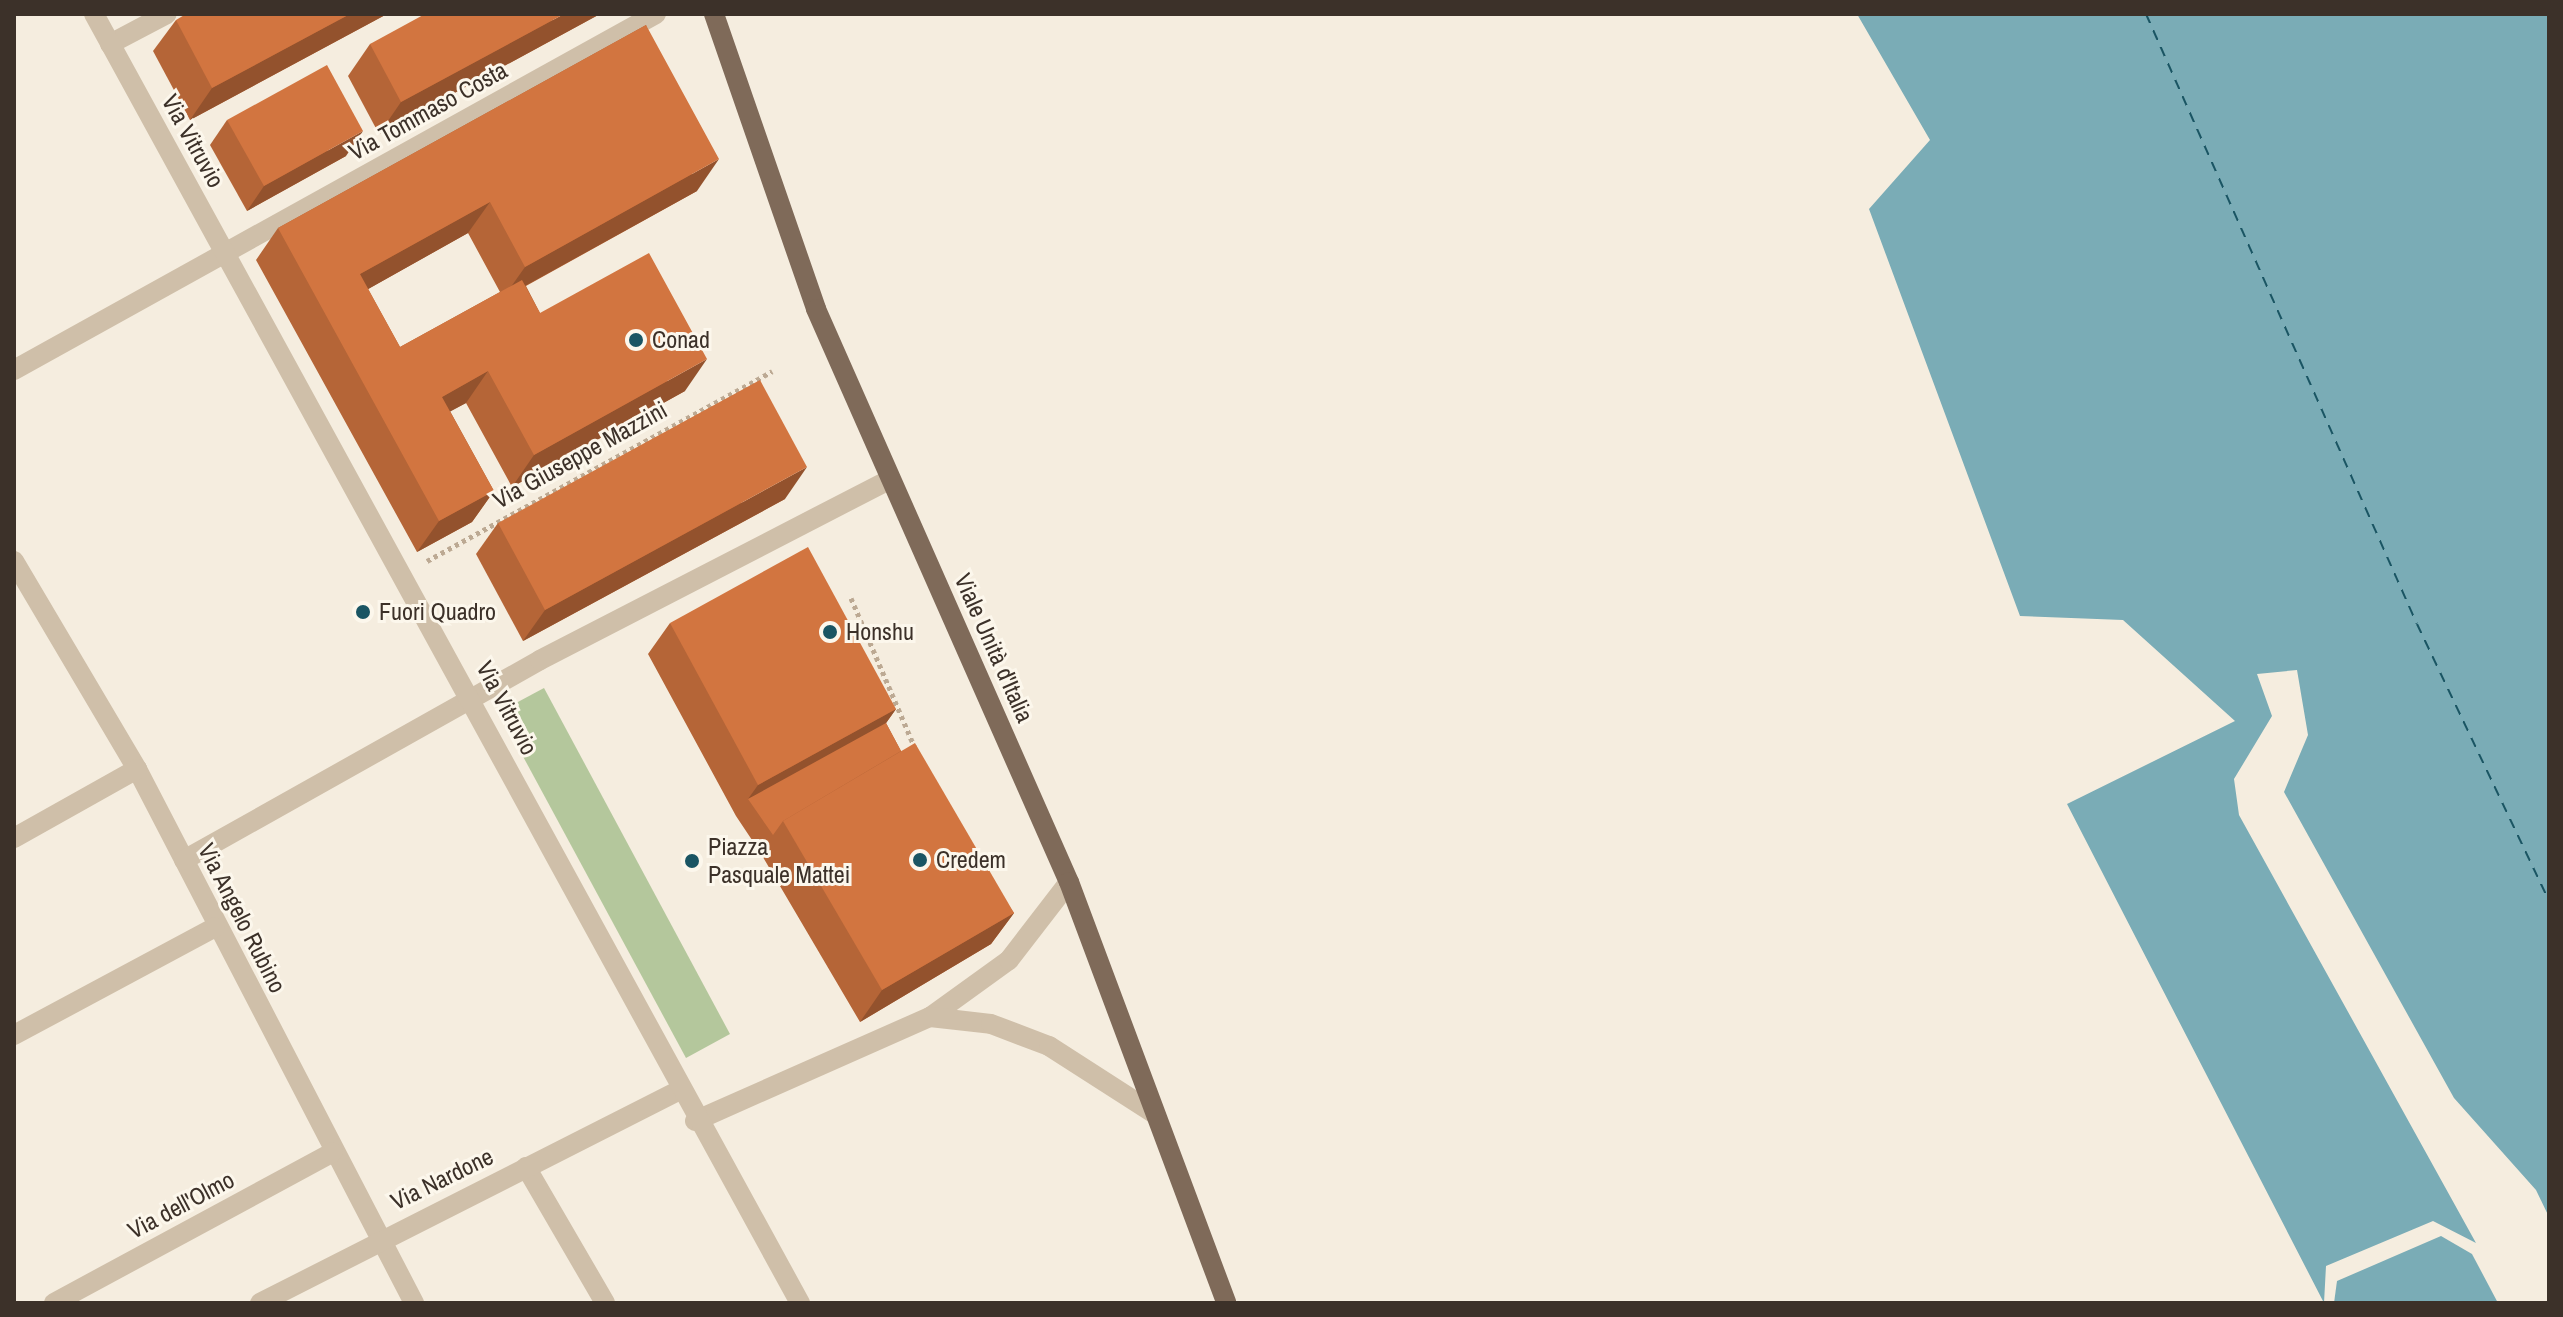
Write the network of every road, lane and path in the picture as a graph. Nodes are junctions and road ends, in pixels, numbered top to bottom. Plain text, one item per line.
1 (94, 14) edge
2 (167, 14) edge
3 (656, 14) edge
4 (714, 14) edge
5 (110, 44) junction
6 (225, 254) junction
7 (14, 370) edge
8 (772, 371) dead end
9 (890, 479) junction
10 (14, 561) edge
11 (405, 573) junction
12 (23, 598) edge
13 (851, 598) dead end
14 (472, 697) junction
15 (915, 748) edge
16 (137, 769) junction
17 (14, 838) edge
18 (184, 860) junction
19 (1069, 882) junction
20 (215, 927) junction
21 (930, 1017) junction
22 (14, 1035) edge
23 (679, 1090) junction
24 (1155, 1114) junction
25 (695, 1121) junction
26 (333, 1152) junction
27 (526, 1167) junction
28 (380, 1239) junction
29 (54, 1303) edge
30 (260, 1303) edge
31 (414, 1303) edge
32 (605, 1303) edge
33 (800, 1303) edge
34 (1226, 1303) edge

1 - 5 street, Via Vitruvio
2 - 5 street
3 - 6 street, Via Tommaso Costa
4 - 9 main road, Viale Unità d'Italia
5 - 6 street, Via Vitruvio
6 - 7 street, Via Tommaso Costa
6 - 11 street, Via Vitruvio
8 - 11 path, Via Giuseppe Mazzini
9 - 14 street
9 - 19 main road, Viale Unità d'Italia
10 - 12 street, Via Angelo Rubino
11 - 14 street, Via Vitruvio
12 - 16 street, Via Angelo Rubino
13 - 15 path
14 - 18 street
14 - 23 street, Via Vitruvio
16 - 17 street
16 - 18 street, Via Angelo Rubino
18 - 20 street, Via Angelo Rubino
19 - 21 street
19 - 24 main road, Viale Unità d'Italia
20 - 22 street
20 - 26 street, Via Angelo Rubino
21 - 24 street
21 - 25 street
23 - 25 street, Via Vitruvio
23 - 27 street
24 - 34 main road, Viale Unità d'Italia
25 - 33 street, Via Vitruvio
26 - 28 street, Via Angelo Rubino
26 - 29 street, Via dell'Olmo
27 - 28 street, Via Nardone
27 - 32 street
28 - 30 street, Via Nardone
28 - 31 street, Via Angelo Rubino

